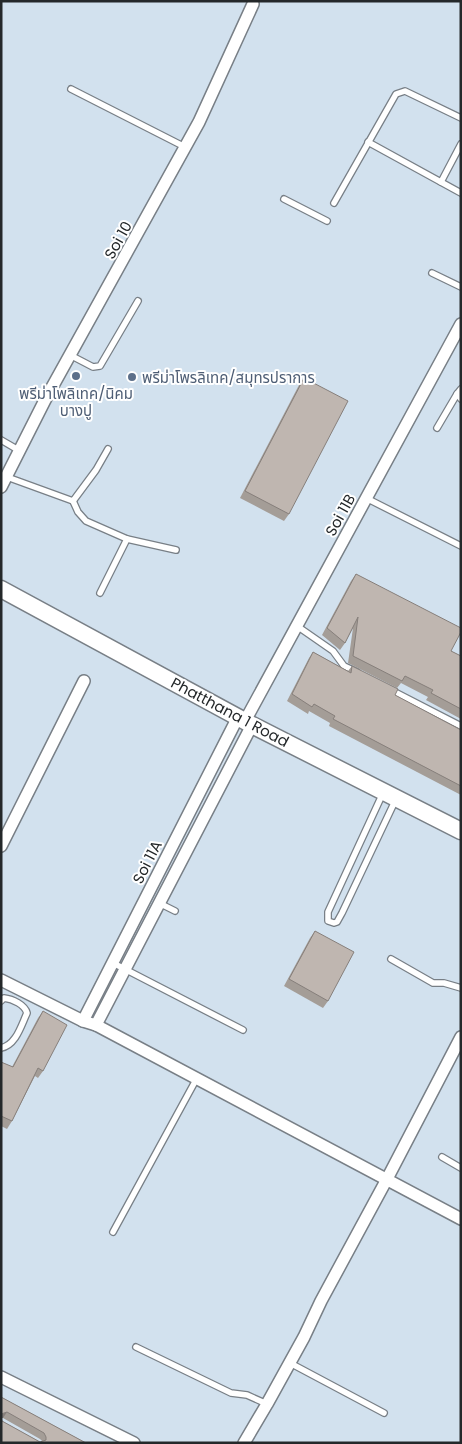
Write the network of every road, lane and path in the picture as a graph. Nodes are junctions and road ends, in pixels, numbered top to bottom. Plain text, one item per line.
1 (253, 4) dead end
2 (71, 89) dead end
3 (461, 118) edge
4 (368, 142) junction
5 (461, 144) edge
6 (185, 148) junction
7 (441, 182) junction
8 (461, 193) edge
9 (284, 199) dead end
10 (334, 203) dead end
11 (327, 221) dead end
12 (432, 273) dead end
13 (461, 287) edge
14 (138, 301) dead end
15 (461, 324) edge
16 (70, 356) junction
17 (460, 394) edge
18 (437, 428) dead end
19 (1, 440) edge
20 (108, 448) dead end
21 (20, 451) junction
22 (4, 482) edge
23 (366, 498) junction
24 (73, 501) junction
25 (127, 539) junction
26 (461, 546) edge
27 (176, 550) dead end
28 (1, 588) edge
29 (100, 593) dead end
30 (297, 626) junction
31 (361, 674) edge
32 (84, 681) dead end
33 (386, 687) edge
34 (245, 721) junction
35 (461, 726) edge
36 (390, 795) junction
37 (461, 831) edge
38 (1, 846) edge
39 (156, 877) junction
40 (169, 884) junction
41 (160, 903) junction
42 (175, 911) dead end
43 (125, 939) junction
44 (137, 946) junction
45 (391, 960) dead end
46 (113, 963) junction
47 (125, 969) junction
48 (1, 980) edge
49 (461, 988) edge
50 (1, 1001) edge
51 (83, 1021) junction
52 (96, 1025) junction
53 (243, 1030) dead end
54 (461, 1038) edge
55 (1, 1048) edge
56 (197, 1078) junction
57 (442, 1157) dead end
58 (461, 1168) edge
59 (387, 1179) junction
60 (461, 1219) edge
61 (113, 1232) dead end
62 (136, 1347) dead end
63 (290, 1363) junction
64 (1, 1377) edge
65 (268, 1404) junction
66 (384, 1413) dead end
67 (134, 1443) edge
68 (244, 1443) edge

1 - 6 street, Soi 10
2 - 6 lane
3 - 4 lane
4 - 7 lane
4 - 10 lane
5 - 7 lane
6 - 16 street, Soi 10
7 - 8 lane
9 - 11 lane
12 - 13 lane
14 - 16 lane
15 - 23 street, Soi 11B
16 - 21 street, Soi 10
17 - 18 lane
19 - 21 lane
20 - 24 lane
21 - 22 street, Soi 10
22 - 24 lane
23 - 26 lane
23 - 30 street, Soi 11B
24 - 25 lane
25 - 27 lane
25 - 29 lane
28 - 34 main road, Phatthana 1 Road
30 - 31 lane
30 - 34 street, Soi 11B
32 - 38 street
33 - 35 lane
34 - 36 main road, Phatthana 1 Road
34 - 39 street, Soi 11A
34 - 40 street
36 - 36 lane
36 - 37 main road, Phatthana 1 Road
39 - 40 street
39 - 43 street, Soi 11A
40 - 41 street
41 - 42 lane
41 - 44 street
43 - 44 street
43 - 46 street, Soi 11A
44 - 47 street
45 - 49 lane
46 - 47 lane
46 - 51 street, Soi 11A
47 - 52 street
47 - 53 lane
48 - 51 street
50 - 55 lane
51 - 52 street
52 - 56 street
54 - 59 street
56 - 59 street
56 - 61 lane
57 - 58 lane
59 - 60 street
59 - 63 street
62 - 65 lane
63 - 65 street
63 - 66 lane
64 - 67 street
65 - 68 street

